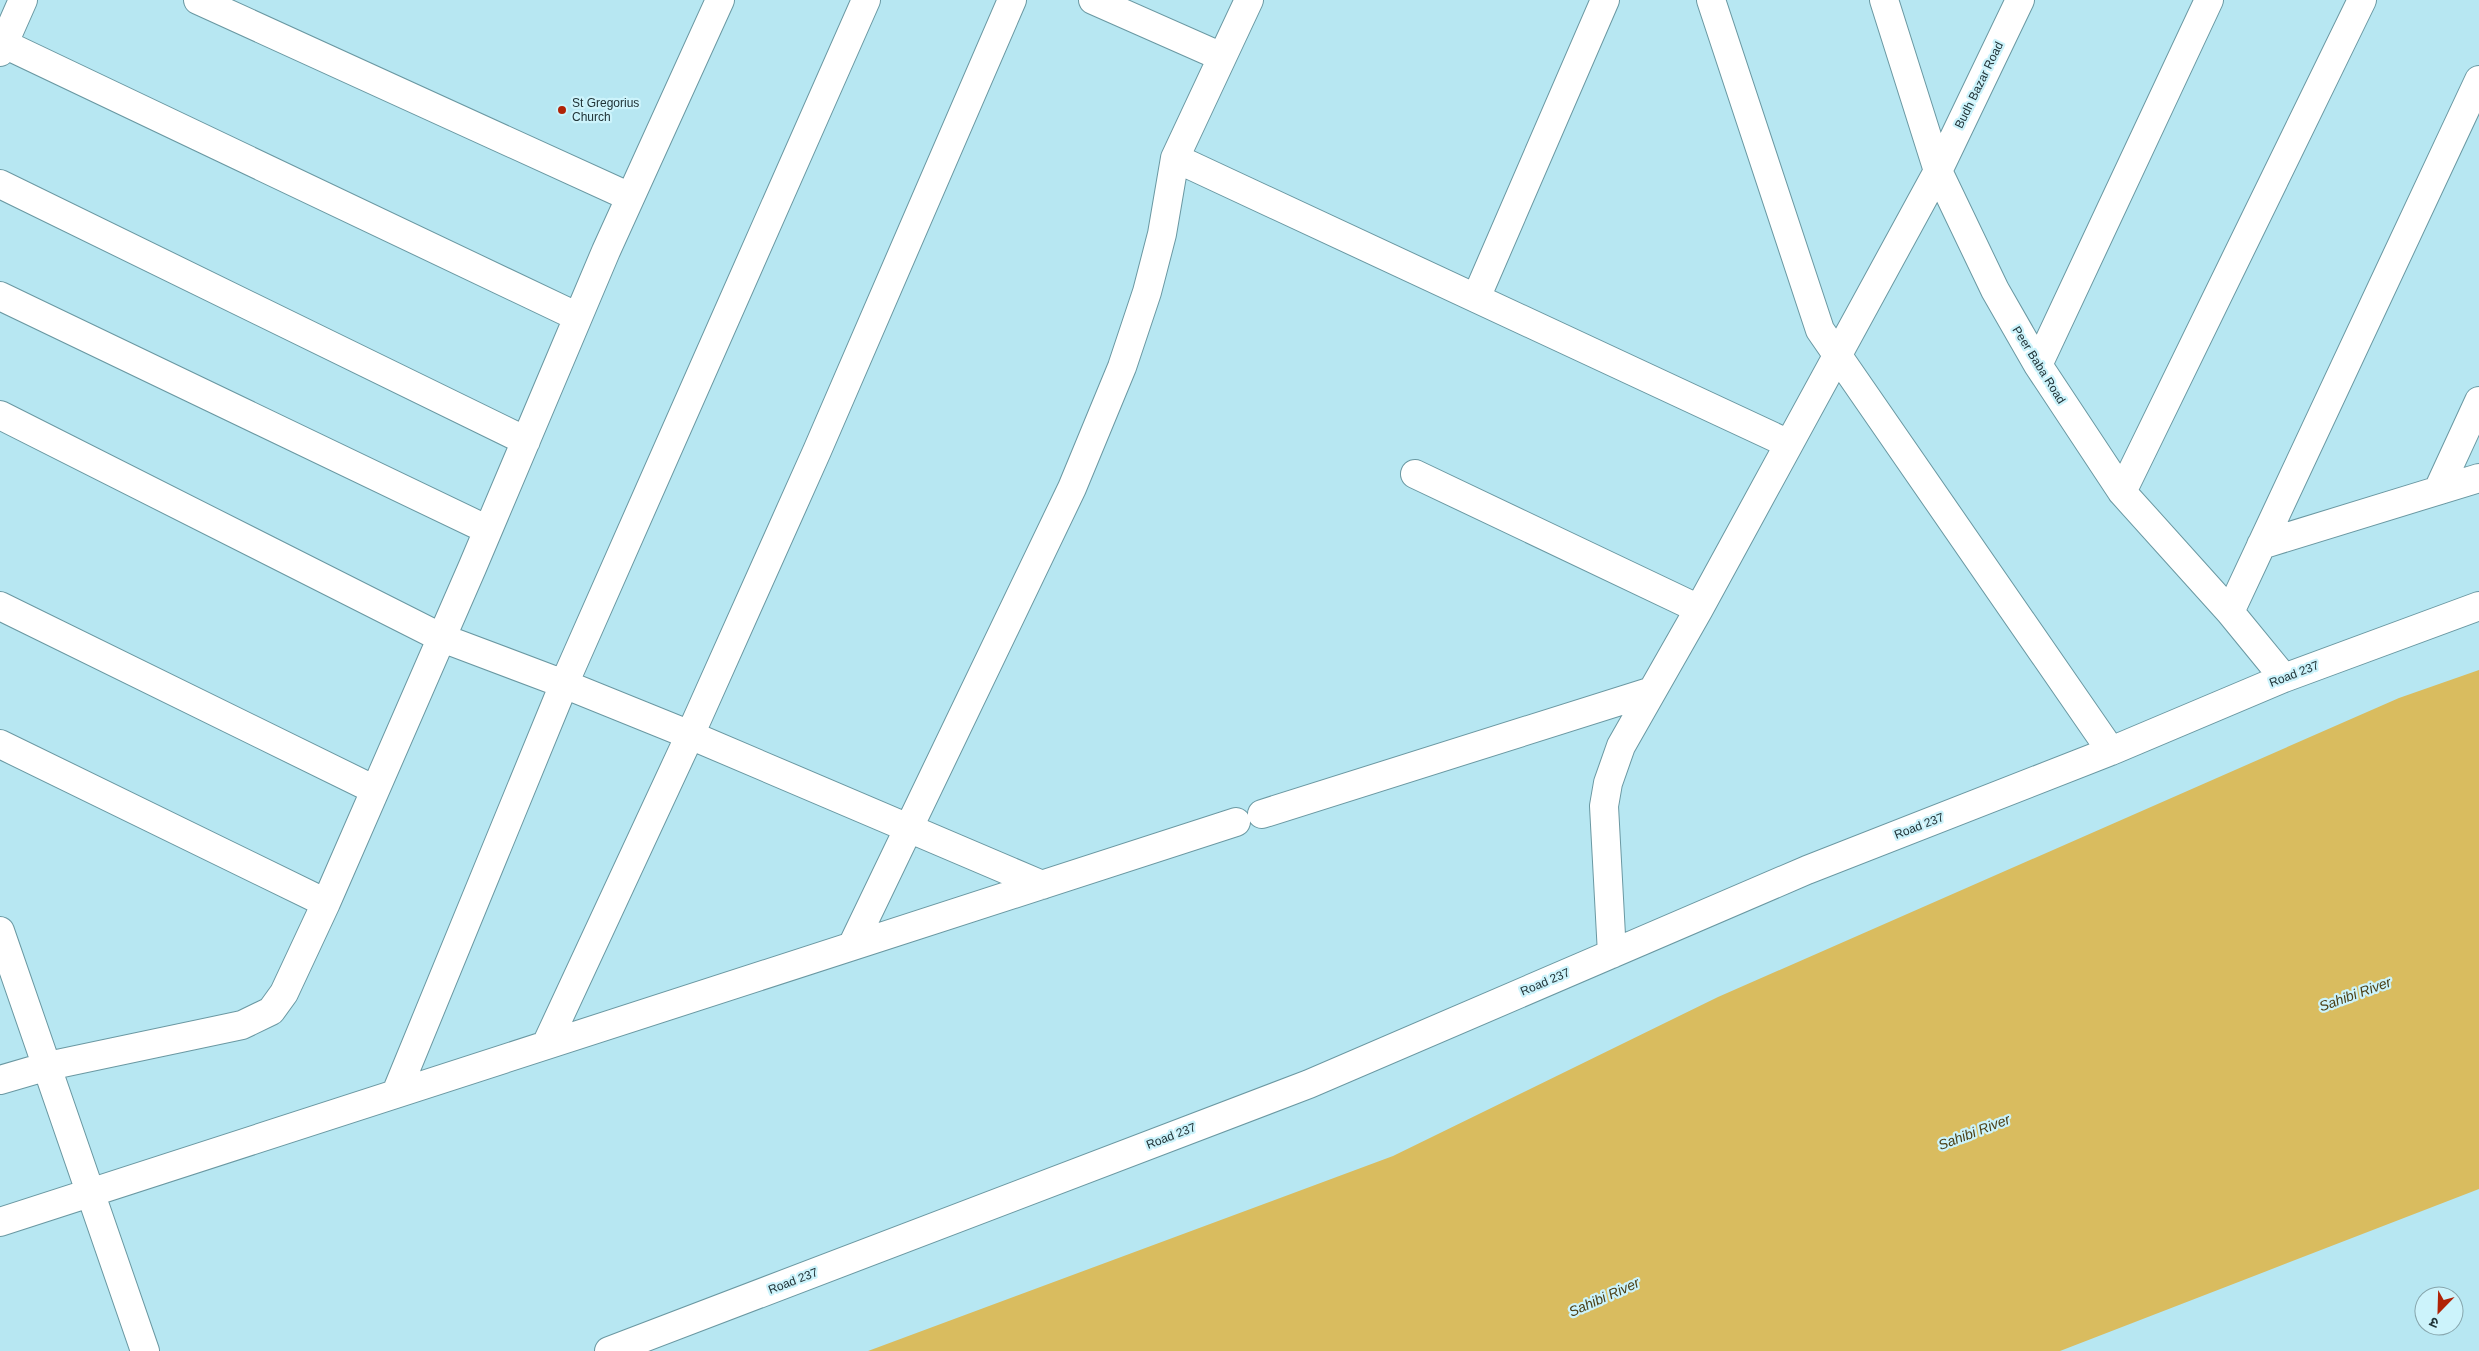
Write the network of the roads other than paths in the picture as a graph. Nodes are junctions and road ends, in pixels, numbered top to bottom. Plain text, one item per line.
1 (23, 0) edge
2 (198, 0) edge
3 (866, 0) edge
4 (1012, 0) edge
5 (1093, 0) edge
6 (1249, 0) edge
7 (1605, 0) edge
8 (1711, 0) edge
9 (1884, 0) edge
10 (2020, 0) edge
11 (2209, 0) edge
12 (2362, 0) edge
13 (717, 1) edge
14 (2, 48) edge
15 (1222, 57) junction
16 (2479, 80) edge
17 (1175, 158) junction
18 (1938, 171) junction
19 (0, 184) edge
20 (630, 197) junction
21 (0, 296) edge
22 (1476, 298) junction
23 (578, 318) junction
24 (1838, 356) junction
25 (2038, 365) junction
26 (2479, 401) edge
27 (0, 415) edge
28 (526, 441) junction
29 (1789, 444) junction
30 (1415, 474) dead end
31 (2479, 478) edge
32 (2438, 490) junction
33 (2122, 492) junction
34 (488, 530) junction
35 (2261, 545) junction
36 (0, 606) edge
37 (2479, 606) edge
38 (1699, 609) junction
39 (2230, 612) junction
40 (442, 638) junction
41 (2284, 678) junction
42 (564, 684) junction
43 (1652, 691) junction
44 (690, 735) junction
45 (0, 744) edge
46 (2111, 751) junction
47 (376, 790) junction
48 (1262, 814) dead end
49 (1236, 822) dead end
50 (910, 829) junction
51 (1042, 885) junction
52 (326, 903) junction
53 (1, 937) edge
54 (852, 946) junction
55 (1612, 954) junction
56 (546, 1045) junction
57 (48, 1066) junction
58 (0, 1080) edge
59 (396, 1094) junction
60 (91, 1192) junction
61 (0, 1222) edge
62 (145, 1351) edge
63 (609, 1351) edge

1 - 14 street
2 - 20 street
3 - 42 street
4 - 44 street
5 - 15 street
6 - 15 street
7 - 22 street
8 - 24 street
9 - 18 street, Peer Baba Road
10 - 18 street, Budh Bazar Road
11 - 25 street
12 - 33 street
13 - 20 street
14 - 23 street
15 - 17 street
16 - 35 street
17 - 22 street
17 - 50 street
18 - 24 street, Budh Bazar Road
18 - 25 street, Peer Baba Road
19 - 28 street
20 - 23 street
21 - 34 street
22 - 29 street
23 - 28 street
24 - 29 street, Budh Bazar Road
24 - 46 street
25 - 33 street, Peer Baba Road
26 - 32 street
27 - 40 street
28 - 34 street
29 - 38 street, Budh Bazar Road
30 - 38 street
31 - 32 street
32 - 35 street
33 - 39 street, Peer Baba Road
34 - 40 street
35 - 39 street
36 - 47 street
37 - 41 street, Road 237
38 - 43 street, Budh Bazar Road
39 - 41 street, Peer Baba Road
40 - 42 street
40 - 47 street
41 - 46 street, Road 237
42 - 44 street
42 - 59 street
43 - 48 street
43 - 55 street, Budh Bazar Road
44 - 50 street
44 - 56 street
45 - 52 street
46 - 55 street, Road 237
47 - 52 street
49 - 51 street
50 - 51 street
50 - 54 street
51 - 54 street
52 - 57 street
53 - 57 street
54 - 56 street
55 - 63 street, Road 237
56 - 59 street
57 - 58 street
57 - 60 street
59 - 60 street
60 - 61 street
60 - 62 street

